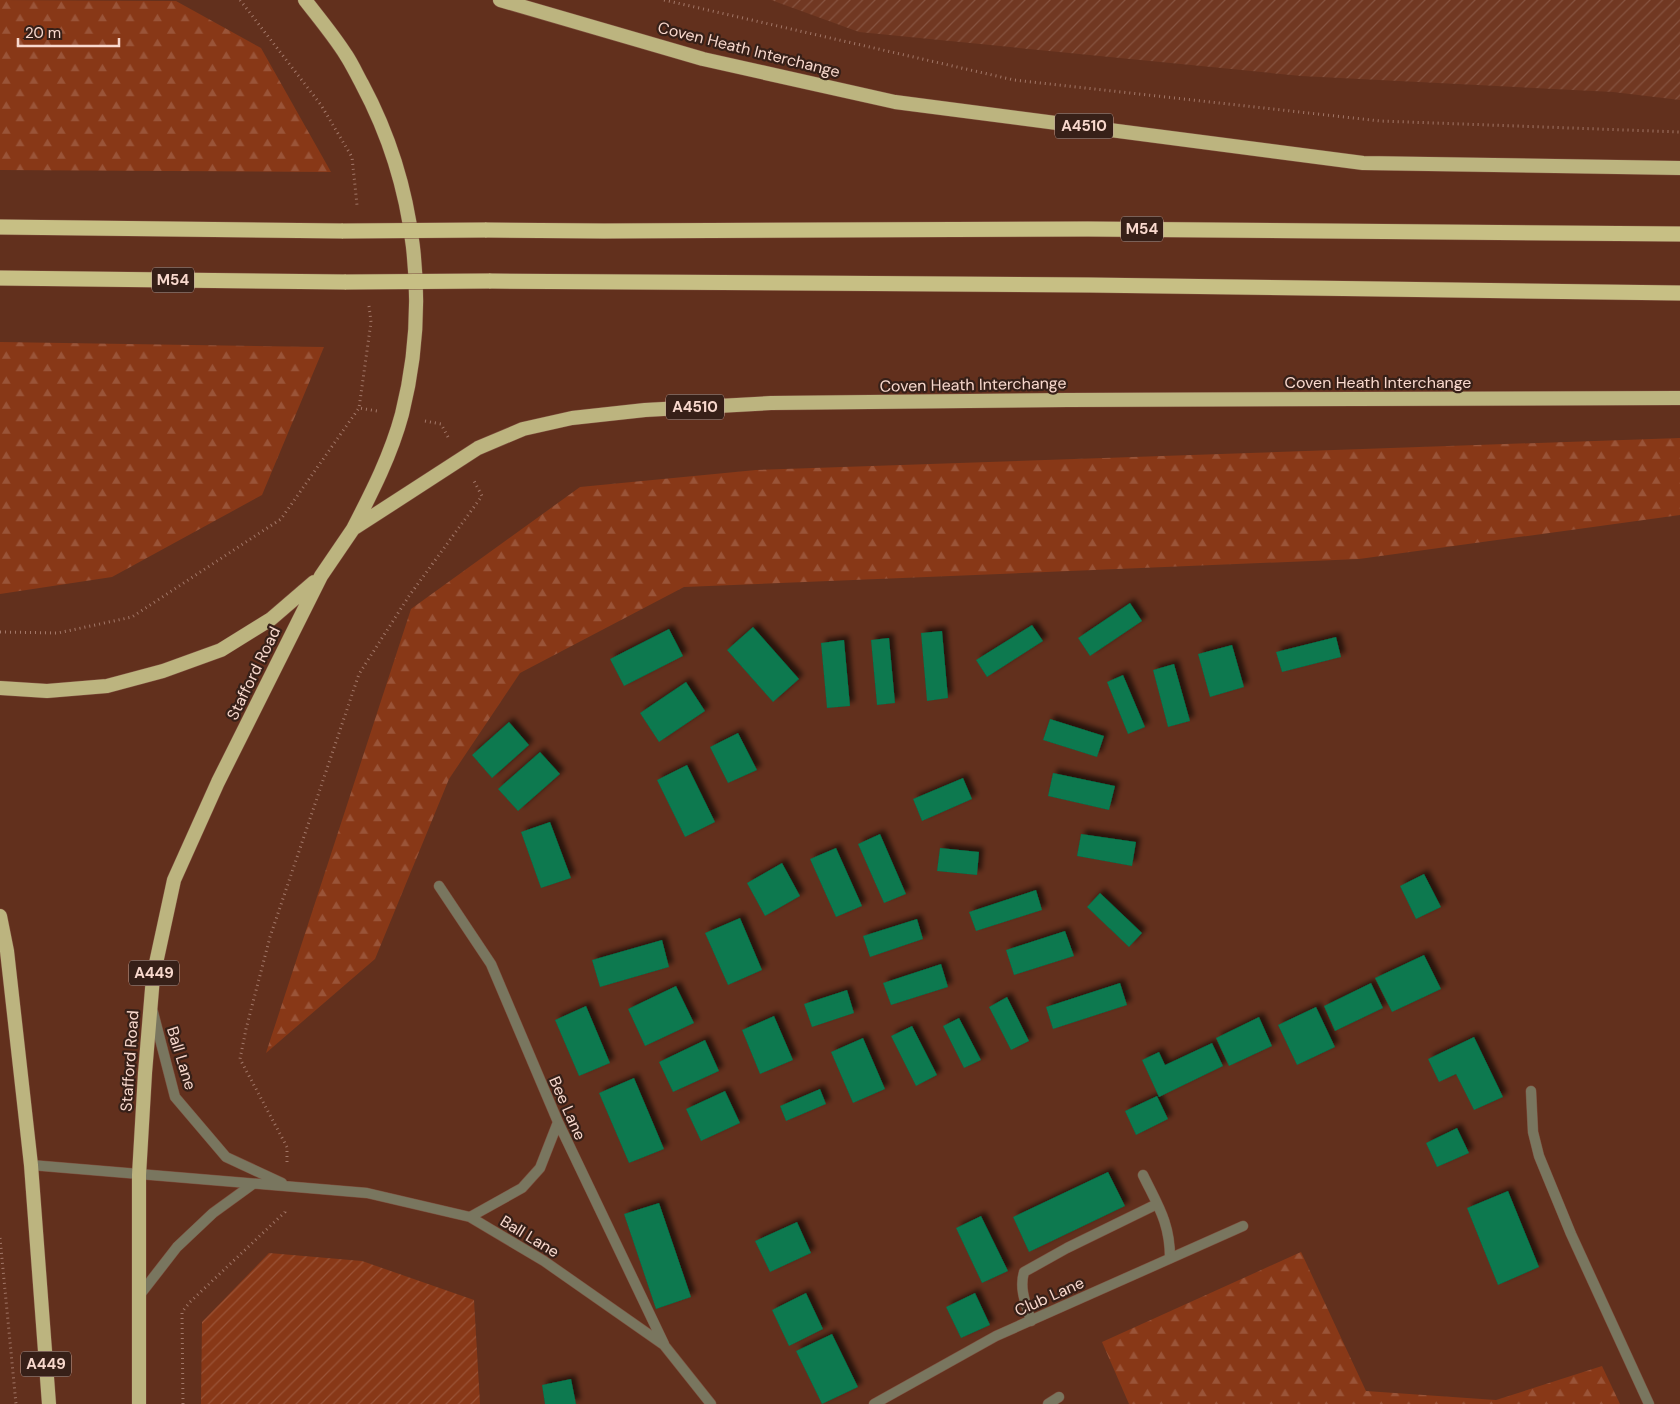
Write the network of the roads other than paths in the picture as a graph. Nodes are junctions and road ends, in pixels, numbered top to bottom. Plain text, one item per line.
1 (305, 0) edge
2 (500, 0) edge
3 (1680, 168) edge
4 (0, 226) edge
5 (1680, 234) edge
6 (0, 278) edge
7 (1677, 293) edge
8 (1679, 398) edge
9 (353, 529) junction
10 (321, 576) junction
11 (0, 688) edge
12 (439, 886) dead end
13 (0, 916) edge
14 (151, 1004) junction
15 (1531, 1091) dead end
16 (558, 1122) junction
17 (31, 1165) junction
18 (139, 1175) junction
19 (1142, 1175) dead end
20 (253, 1184) junction
21 (287, 1186) junction
22 (1157, 1204) junction
23 (470, 1217) junction
24 (1243, 1226) dead end
25 (1170, 1258) junction
26 (139, 1296) junction
27 (1031, 1320) junction
28 (664, 1345) junction
29 (1059, 1396) dead end
30 (49, 1404) edge
31 (139, 1404) edge
32 (711, 1404) edge
33 (874, 1404) edge
34 (1048, 1404) edge
35 (1649, 1404) edge

1 - 9 highway
2 - 3 highway, Coven Heath Interchange / A4510
4 - 5 highway, M54, bridge
6 - 7 highway, M54, bridge
8 - 9 highway, Coven Heath Interchange / A4510
9 - 10 highway, Coven Heath Interchange
10 - 11 highway
10 - 14 highway, Stafford Road / A449
12 - 16 street, Bee Lane
13 - 17 highway, A449
14 - 18 highway, Stafford Road / A449
14 - 21 street, Ball Lane
15 - 35 street
16 - 23 street
16 - 28 street, Bee Lane
17 - 18 street, Ball Lane
17 - 30 highway, A449
18 - 20 street, Ball Lane
18 - 26 highway, Stafford Road / A449
19 - 22 street
20 - 21 street, Ball Lane
20 - 26 street
21 - 23 street, Ball Lane
22 - 25 street
22 - 27 street
23 - 28 street, Ball Lane
24 - 25 street, Club Lane
25 - 27 street, Club Lane
26 - 31 highway, Stafford Road / A449
27 - 33 street, Club Lane
28 - 32 street, Ball Lane
29 - 34 street

